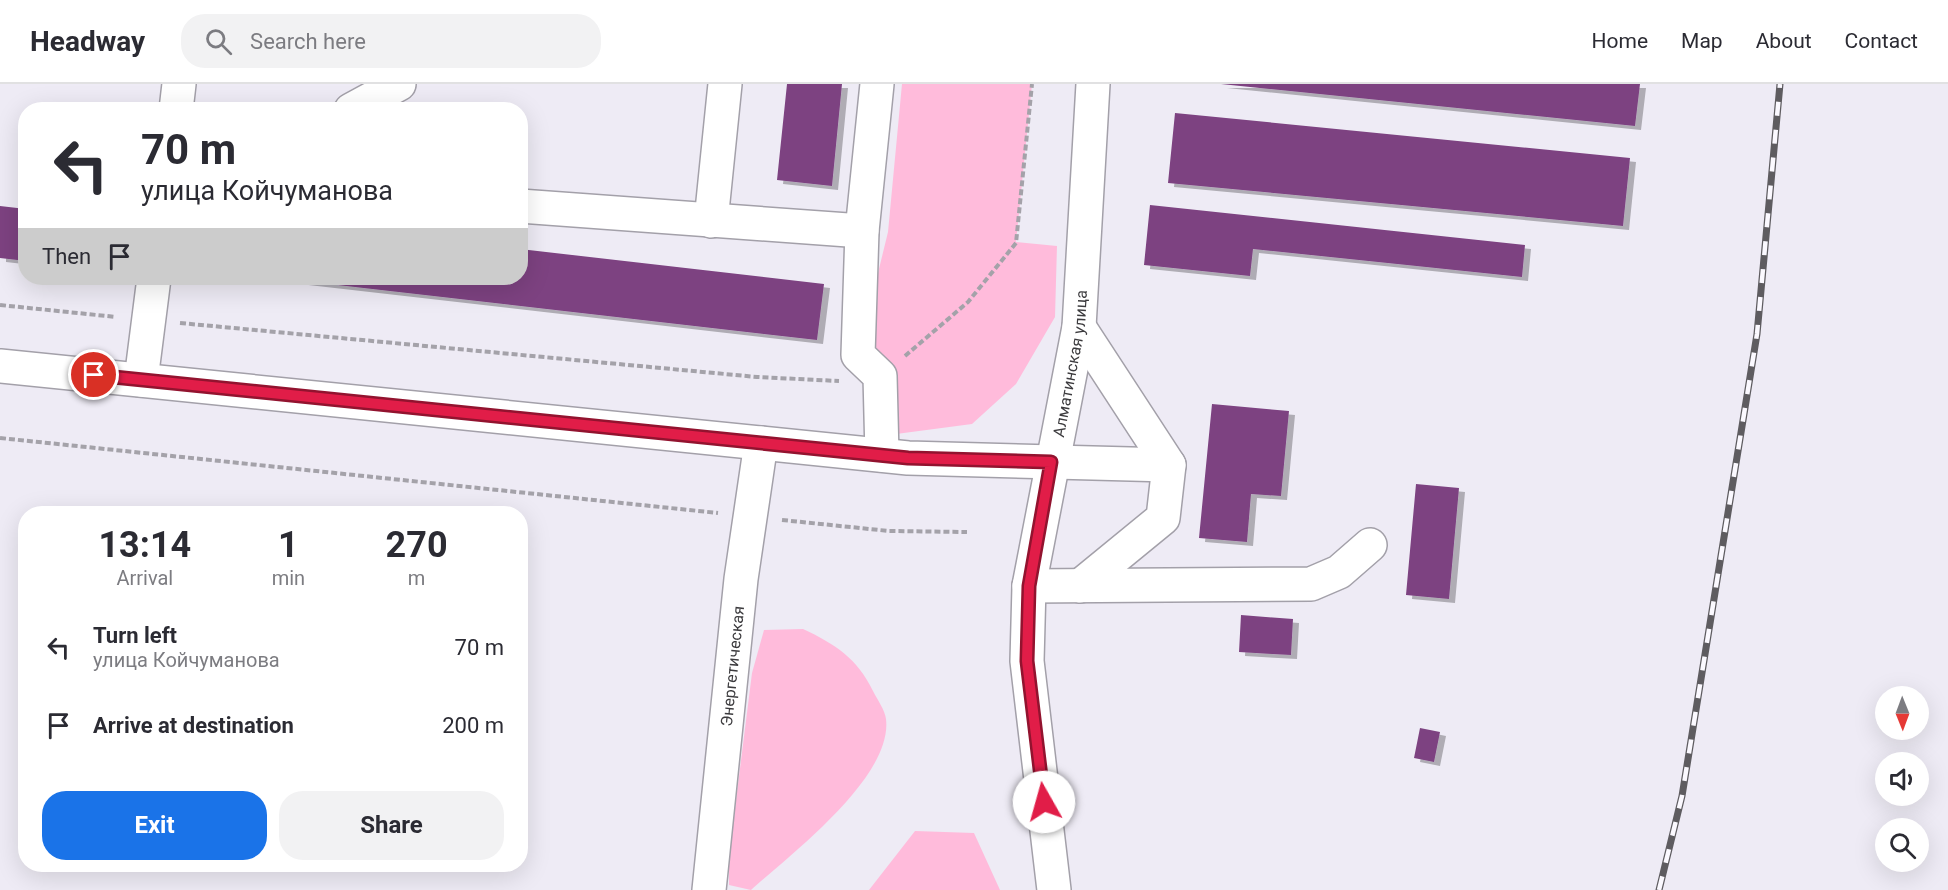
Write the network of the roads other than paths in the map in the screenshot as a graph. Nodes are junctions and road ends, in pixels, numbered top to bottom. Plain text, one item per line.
1 (179, 84) edge
2 (399, 84) edge
3 (726, 84) edge
4 (877, 84) edge
5 (1093, 84) edge
6 (177, 102) edge
7 (366, 102) edge
8 (528, 207) edge
9 (711, 221) junction
10 (862, 231) junction
11 (153, 285) edge
12 (1079, 327) junction
13 (0, 366) edge
14 (141, 380) junction
15 (761, 444) junction
16 (882, 455) junction
17 (1051, 462) junction
18 (1168, 465) junction
19 (1371, 545) dead end
20 (1029, 586) junction
21 (1080, 586) junction
22 (709, 890) edge
23 (1054, 890) edge

1 - 6 street
2 - 7 street
3 - 9 street
4 - 10 street
5 - 12 street, Алматинская улица
8 - 9 street
9 - 10 street
10 - 16 street
11 - 14 street
12 - 17 street, Алматинская улица
12 - 18 street
13 - 14 street
14 - 15 street
15 - 16 street
15 - 22 street, Энергетическая
16 - 17 street
17 - 18 street
17 - 20 street, Алматинская улица
18 - 21 street
19 - 21 street
20 - 21 street
20 - 23 street, Алматинская улица

